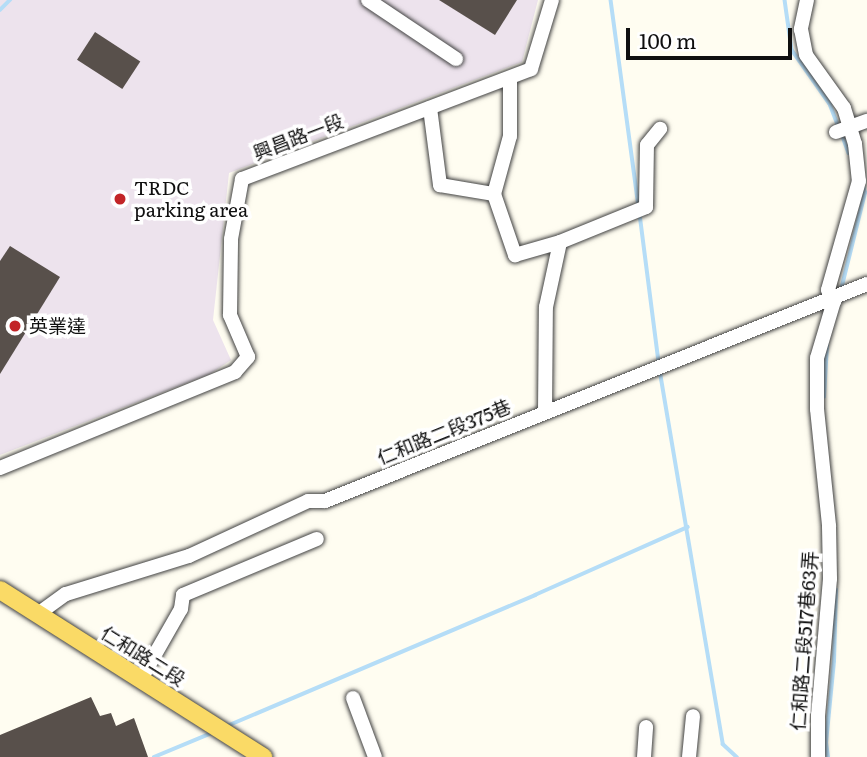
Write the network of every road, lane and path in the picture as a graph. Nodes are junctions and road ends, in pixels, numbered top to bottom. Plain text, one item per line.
1 (368, 0) edge
2 (551, 0) edge
3 (807, 0) edge
4 (456, 59) dead end
5 (510, 78) junction
6 (430, 108) junction
7 (867, 121) edge
8 (843, 128) junction
9 (660, 129) dead end
10 (494, 194) junction
11 (560, 242) junction
12 (867, 284) edge
13 (837, 294) junction
14 (545, 412) junction
15 (0, 468) edge
16 (317, 539) dead end
17 (0, 590) edge
18 (38, 614) junction
19 (141, 679) junction
20 (353, 698) dead end
21 (693, 716) dead end
22 (646, 727) dead end
23 (263, 757) edge
24 (375, 757) edge
25 (644, 757) edge
26 (689, 757) edge
27 (818, 757) edge

1 - 4 street
2 - 5 street, 興昌路一段
3 - 8 street, 仁和路二段517巷63弄
5 - 6 street, 興昌路一段
5 - 10 street
6 - 10 street
6 - 15 street, 興昌路一段
7 - 8 street
8 - 13 street, 仁和路二段517巷63弄
9 - 11 street
10 - 11 street
11 - 14 street
12 - 13 street, 仁和路二段375巷
13 - 14 street, 仁和路二段375巷
13 - 27 street, 仁和路二段517巷63弄
14 - 18 street, 仁和路二段375巷
16 - 19 street
17 - 18 main road, 仁和路二段
18 - 19 main road, 仁和路二段
19 - 23 main road, 仁和路二段
20 - 24 street
21 - 26 street
22 - 25 street

